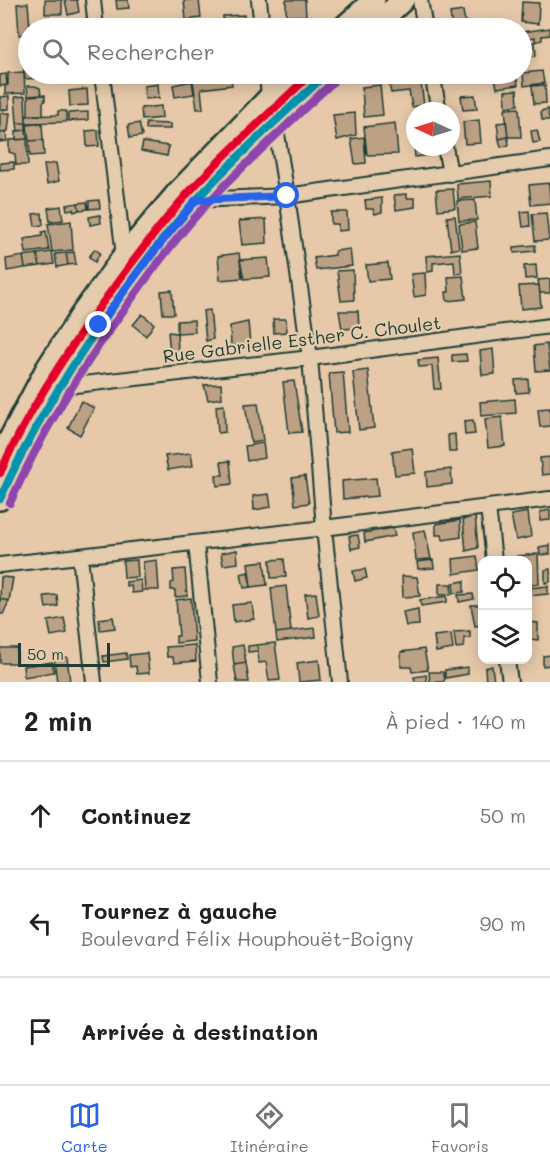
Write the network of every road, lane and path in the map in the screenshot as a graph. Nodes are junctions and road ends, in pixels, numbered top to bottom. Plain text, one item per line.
1 (93, 0) edge
2 (260, 0) edge
3 (374, 0) edge
4 (403, 0) edge
5 (420, 0) edge
6 (95, 18) edge
7 (261, 18) edge
8 (354, 18) edge
9 (384, 18) edge
10 (423, 18) edge
11 (103, 84) edge
12 (268, 84) edge
13 (284, 84) edge
14 (315, 84) edge
15 (434, 84) edge
16 (269, 98) junction
17 (437, 102) edge
18 (275, 122) junction
19 (447, 156) edge
20 (550, 159) edge
21 (450, 174) junction
22 (287, 196) junction
23 (196, 200) junction
24 (124, 256) junction
25 (550, 326) edge
26 (310, 358) junction
27 (58, 387) junction
28 (5, 454) edge
29 (0, 499) edge
30 (550, 499) edge
31 (488, 507) junction
32 (324, 528) junction
33 (196, 543) junction
34 (80, 556) junction
35 (493, 556) edge
36 (0, 566) edge
37 (508, 664) edge
38 (94, 682) edge
39 (210, 682) edge
40 (340, 682) edge
41 (510, 682) edge

1 - 6 street
2 - 7 street
3 - 8 main road
4 - 9 main road
5 - 10 street
11 - 24 street
12 - 16 street
13 - 16 main road
14 - 18 main road
15 - 17 street
16 - 18 street
16 - 24 main road
18 - 22 street
18 - 23 main road
19 - 21 street
20 - 21 street
21 - 22 street
22 - 23 street
22 - 26 street
23 - 27 main road
24 - 28 main road
25 - 26 street, Rue Gabrielle Esther C. Choulet
26 - 27 street, Rue Gabrielle Esther C. Choulet
26 - 32 street
27 - 28 main road
28 - 29 main road
30 - 31 street
31 - 32 street
31 - 35 street
32 - 33 street
32 - 40 street
33 - 34 street
33 - 39 street
34 - 36 street
34 - 38 street
37 - 41 street

